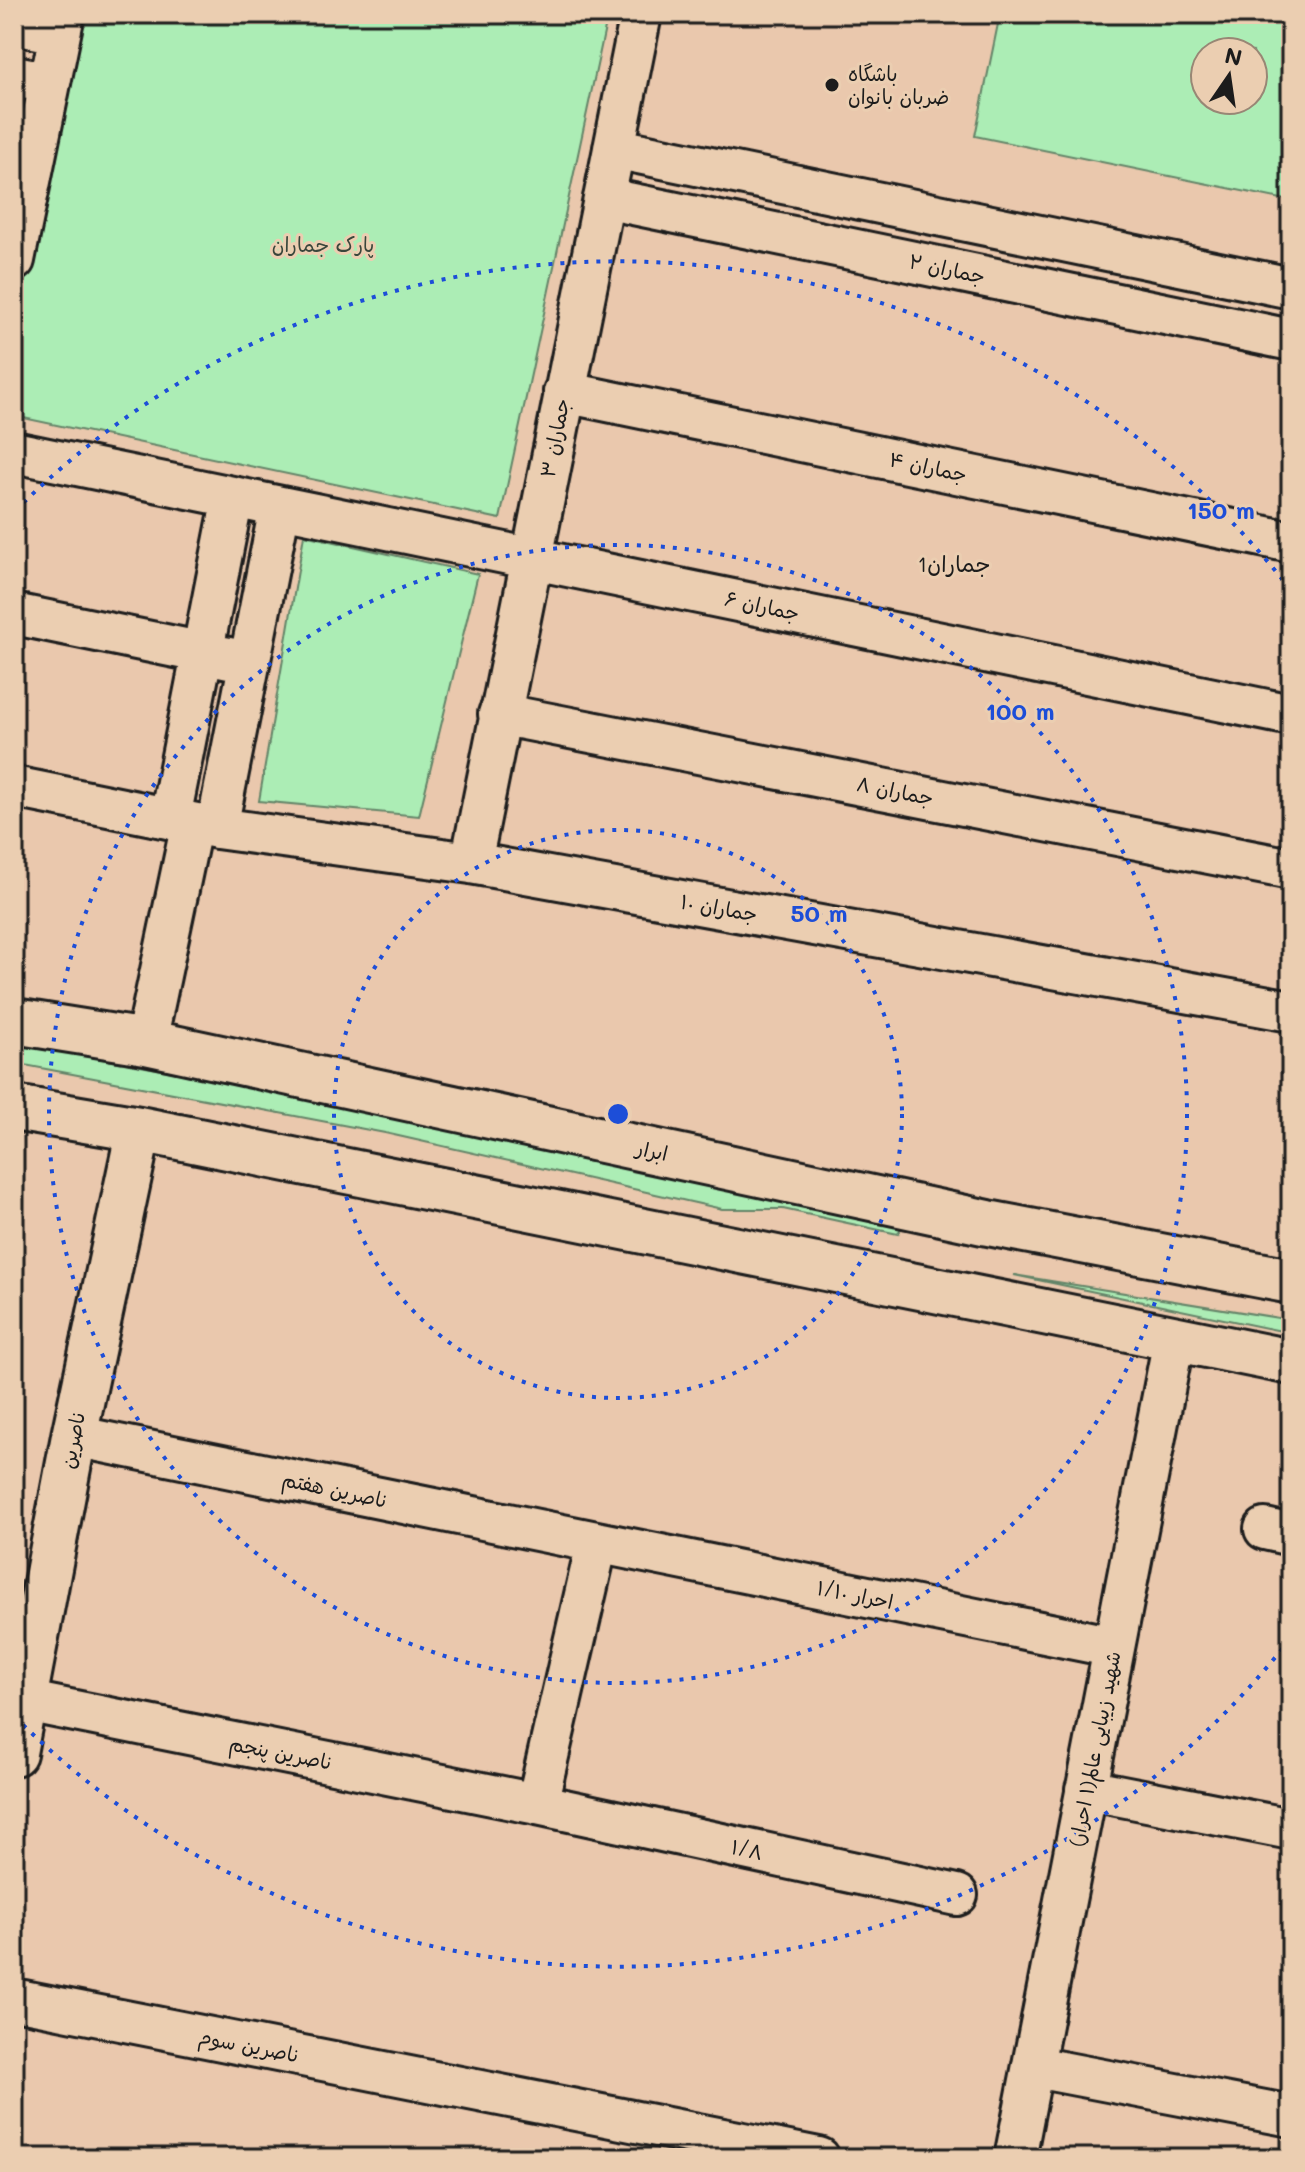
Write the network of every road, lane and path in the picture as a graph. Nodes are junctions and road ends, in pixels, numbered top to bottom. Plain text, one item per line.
1 (641, 14) edge
2 (14, 24) edge
3 (62, 24) edge
4 (32, 80) edge
5 (614, 148) junction
6 (604, 198) junction
7 (14, 260) edge
8 (1291, 288) edge
9 (1291, 340) edge
10 (564, 392) junction
11 (14, 452) edge
12 (233, 497) junction
13 (280, 507) junction
14 (1291, 542) edge
15 (531, 559) junction
16 (14, 614) edge
17 (203, 653) junction
18 (250, 662) junction
19 (499, 714) junction
20 (1291, 715) edge
21 (14, 787) edge
22 (193, 823) junction
23 (471, 863) junction
24 (1291, 869) edge
25 (1291, 1011) edge
26 (14, 1021) edge
27 (146, 1042) junction
28 (14, 1108) edge
29 (139, 1129) junction
30 (1291, 1281) edge
31 (1174, 1339) junction
32 (1291, 1362) edge
33 (74, 1436) junction
34 (597, 1543) junction
35 (1114, 1647) junction
36 (25, 1701) junction
37 (14, 1753) edge
38 (1086, 1789) junction
39 (537, 1804) junction
40 (1291, 1829) edge
41 (957, 1895) dead end
42 (14, 1999) edge
43 (1035, 2067) junction
44 (1291, 2116) edge
45 (819, 2158) edge
46 (1015, 2158) edge

1 - 5 street, جماران ۳
2 - 3 street
3 - 4 street
4 - 7 street
5 - 6 street, جماران ۳
5 - 8 street
6 - 9 street, جماران ۲
6 - 10 street, جماران ۳
10 - 14 street, جماران ۴
10 - 15 street, جماران ۳
11 - 12 street, جماران ۶
12 - 13 street, جماران ۶
12 - 17 street
13 - 15 street, جماران ۶
13 - 18 street
15 - 19 street, جماران ۳
15 - 20 street, جماران ۶
16 - 17 street
17 - 18 street
17 - 22 street
18 - 22 street
19 - 23 street, جماران ۳
19 - 24 street, جماران ۸
21 - 22 street, جماران ۱۰
22 - 23 street, جماران ۱۰
22 - 27 street
23 - 25 street, جماران ۱۰
26 - 27 street, ابرار
27 - 30 street, ابرار
28 - 29 street
29 - 31 street
29 - 33 street, ناصرین
31 - 32 street
31 - 35 street, شهید زیبایی عالم(۱ احرار)
33 - 34 street, ناصرین هفتم
33 - 36 street, ناصرین
34 - 35 street, ۱/۱۰ احرار
34 - 39 street
35 - 38 street, شهید زیبایی عالم(۱ احرار)
36 - 37 street, ناصرین
36 - 39 street, ناصرین پنجم
38 - 40 street
38 - 43 street, شهید زیبایی عالم(۱ احرار)
39 - 41 street, ۱/۸
42 - 45 street, ناصرین سوم
43 - 44 street
43 - 46 street, شهید زیبایی عالم(۱ احرار)

